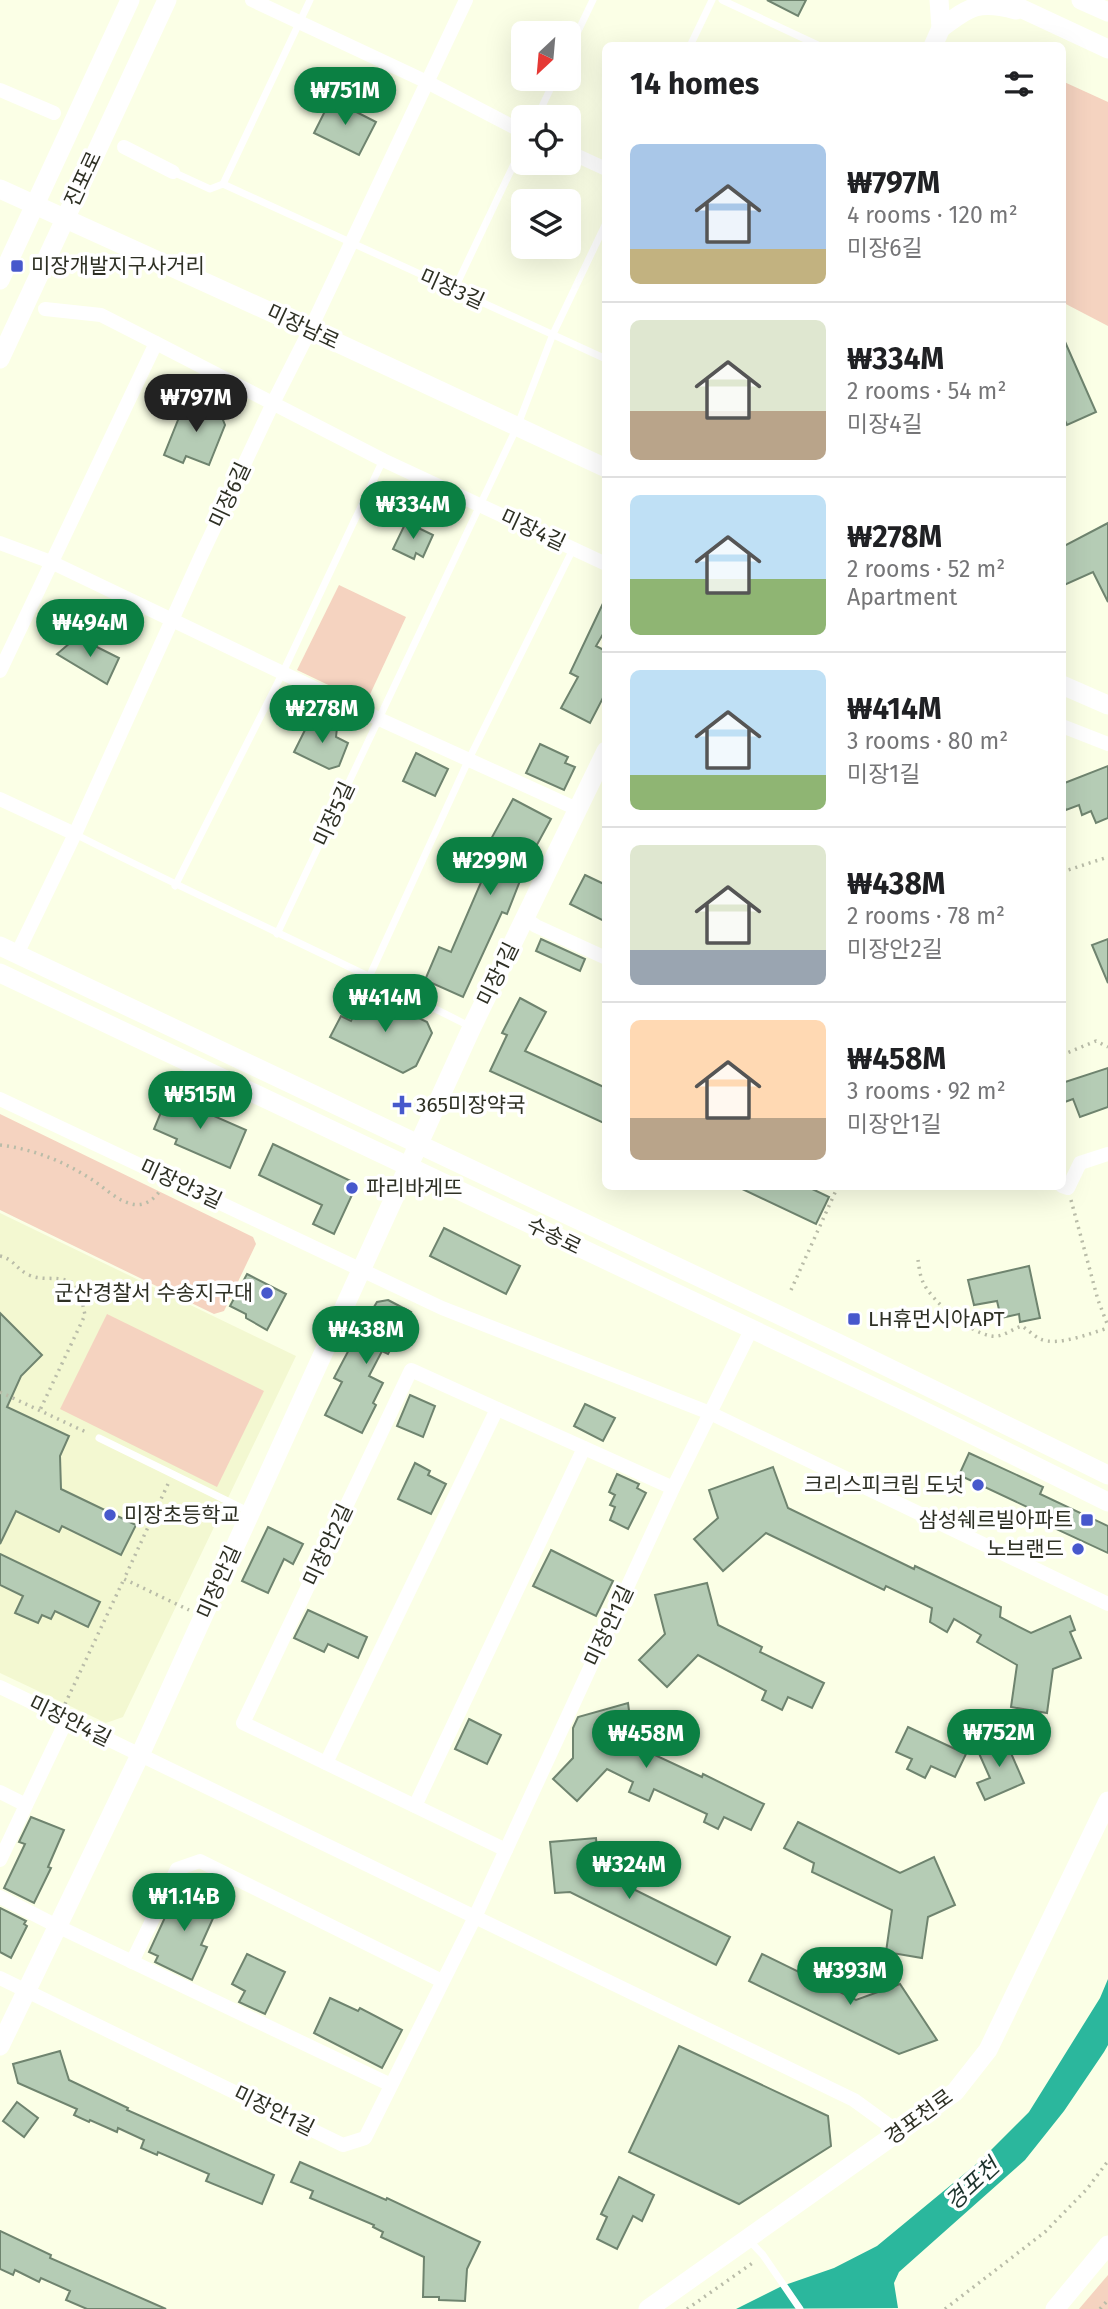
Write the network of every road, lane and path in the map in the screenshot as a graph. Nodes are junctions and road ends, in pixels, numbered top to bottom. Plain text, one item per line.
1 (130, 0) edge
2 (167, 0) edge
3 (252, 0) edge
4 (310, 0) edge
5 (466, 0) edge
6 (593, 0) edge
7 (712, 0) edge
8 (722, 0) edge
9 (939, 0) edge
10 (1003, 0) edge
11 (1080, 0) edge
12 (1108, 12) edge
13 (1039, 17) junction
14 (299, 23) junction
15 (581, 25) edge
16 (937, 37) edge
17 (692, 42) edge
18 (806, 42) edge
19 (1108, 49) edge
20 (427, 82) junction
21 (0, 90) edge
22 (54, 113) dead end
23 (511, 126) edge
24 (124, 147) dead end
25 (581, 158) edge
26 (602, 167) edge
27 (511, 170) edge
28 (173, 172) joint
29 (223, 184) junction
30 (0, 189) edge
31 (35, 205) junction
32 (65, 218) junction
33 (602, 231) edge
34 (351, 243) junction
35 (0, 280) edge
36 (454, 290) junction
37 (45, 309) dead end
38 (310, 330) junction
39 (553, 334) junction
40 (156, 343) junction
41 (602, 357) edge
42 (0, 359) edge
43 (273, 403) junction
44 (517, 427) junction
45 (383, 460) junction
46 (602, 466) edge
47 (480, 505) junction
48 (0, 543) edge
49 (573, 549) junction
50 (51, 562) junction
51 (602, 562) edge
52 (172, 619) junction
53 (0, 671) edge
54 (283, 672) junction
55 (1066, 687) edge
56 (1108, 705) edge
57 (379, 719) junction
58 (1066, 728) edge
59 (1108, 744) edge
60 (602, 759) edge
61 (468, 761) junction
62 (0, 799) edge
63 (577, 809) junction
64 (75, 834) junction
65 (1108, 857) edge
66 (1066, 871) edge
67 (175, 886) junction
68 (526, 919) junction
69 (277, 934) junction
70 (8, 950) edge
71 (602, 956) edge
72 (0, 973) edge
73 (370, 975) junction
74 (472, 1027) junction
75 (1108, 1047) edge
76 (1066, 1053) edge
77 (0, 1099) edge
78 (0, 1145) edge
79 (1108, 1154) edge
80 (413, 1157) junction
81 (167, 1177) junction
82 (1066, 1185) edge
83 (836, 1190) edge
84 (1066, 1190) edge
85 (0, 1256) edge
86 (918, 1261) dead end
87 (362, 1269) junction
88 (791, 1290) dead end
89 (1108, 1327) edge
90 (751, 1330) junction
91 (0, 1392) edge
92 (497, 1409) junction
93 (40, 1410) junction
94 (710, 1413) junction
95 (99, 1438) joint
96 (584, 1448) junction
97 (173, 1474) junction
98 (1108, 1475) edge
99 (673, 1488) junction
100 (1108, 1502) edge
101 (251, 1512) junction
102 (124, 1580) junction
103 (1108, 1604) edge
104 (204, 1616) junction
105 (0, 1687) edge
106 (64, 1717) junction
107 (140, 1755) junction
108 (326, 1763) junction
109 (0, 1792) edge
110 (1108, 1801) edge
111 (26, 1805) junction
112 (415, 1806) junction
113 (506, 1850) junction
114 (0, 1860) edge
115 (0, 1897) edge
116 (474, 1917) junction
117 (59, 1927) junction
118 (132, 1962) junction
119 (0, 1978) edge
120 (442, 1980) junction
121 (27, 1991) junction
122 (0, 2046) edge
123 (391, 2085) junction
124 (898, 2133) junction
125 (1108, 2161) edge
126 (749, 2240) junction
127 (1108, 2245) edge
128 (763, 2255) junction
129 (1108, 2300) edge
130 (648, 2309) edge
131 (687, 2309) edge
132 (800, 2309) edge
133 (944, 2309) edge
134 (1055, 2309) edge
135 (1100, 2309) edge

1 - 31 street, 진포로
2 - 32 street, 진포로
3 - 14 street
4 - 14 lane
5 - 20 street, 미장6길
6 - 15 lane
7 - 17 lane
8 - 18 lane
9 - 16 street
10 - 13 street
11 - 12 street
13 - 16 street
13 - 19 street
14 - 20 street
14 - 29 lane
20 - 23 street
20 - 34 street, 미장6길
21 - 22 street
24 - 28 street
25 - 26 street
27 - 36 lane
28 - 29 lane, 미장3길
29 - 34 lane, 미장3길
30 - 31 street, 미장남로
31 - 32 street, 미장남로
31 - 35 street, 진포로
32 - 38 street, 미장남로
32 - 42 street, 진포로
33 - 39 lane
34 - 36 lane, 미장3길
34 - 38 street, 미장6길
36 - 39 lane, 미장3길
37 - 40 street, 미장4길
38 - 43 street, 미장6길
38 - 44 street, 미장남로
39 - 41 lane, 미장3길
39 - 44 lane, 미장5길
40 - 43 street, 미장4길
40 - 50 street
43 - 45 street, 미장4길
43 - 52 street, 미장6길
44 - 46 street, 미장남로
44 - 47 lane, 미장5길
45 - 47 street, 미장4길
45 - 54 lane
47 - 49 street, 미장4길
47 - 57 lane, 미장5길
48 - 50 street
49 - 51 street, 미장4길
49 - 61 lane
50 - 52 street
50 - 53 street
52 - 54 street
52 - 64 street, 미장6길
54 - 57 street
54 - 67 lane
55 - 56 street
57 - 61 street
57 - 69 lane, 미장5길
58 - 59 street
60 - 63 street, 미장1길
61 - 63 street
61 - 73 lane
62 - 64 street
63 - 68 street, 미장1길
64 - 67 lane
64 - 70 street, 미장6길
65 - 66 path
67 - 69 lane
68 - 71 street
68 - 74 street, 미장1길
69 - 73 lane
70 - 80 street, 수송로
72 - 80 street, 수송로
73 - 74 lane
74 - 80 street, 미장1길
75 - 76 path
77 - 81 street, 미장안3길
78 - 81 path
79 - 82 street
80 - 87 street, 미장안길
80 - 90 street, 수송로
80 - 98 street, 수송로
81 - 87 street, 미장안3길
83 - 88 path
84 - 89 path
85 - 93 path
86 - 89 path
87 - 94 street
87 - 101 street, 미장안길
90 - 94 street, 미장안1길
90 - 100 street, 수송로
91 - 93 path
92 - 96 street, 미장안2길
92 - 108 street
92 - 108 street, 미장안2길
93 - 95 path
94 - 99 street, 미장안1길
94 - 103 street
95 - 97 lane
96 - 99 street, 미장안2길
96 - 112 street
97 - 101 lane
97 - 102 path
99 - 113 street, 미장안1길
101 - 104 street, 미장안길
102 - 104 path
102 - 106 path
104 - 107 street, 미장안길
105 - 106 street, 미장안4길
106 - 107 street, 미장안4길
106 - 111 street
107 - 116 street
107 - 117 street, 미장안길
108 - 112 street, 미장안2길
109 - 111 street
110 - 124 street, 경포천로
111 - 114 street
112 - 113 street, 미장안2길
113 - 116 street, 미장안1길
115 - 117 street
116 - 120 street, 미장안1길
116 - 124 street
117 - 118 street
117 - 121 street, 미장안길
118 - 120 street
118 - 123 street
119 - 121 street, 미장안1길
120 - 123 street, 미장안1길
121 - 122 street, 미장안길
121 - 123 street, 미장안1길
124 - 126 street, 경포천로
125 - 133 path
126 - 128 lane
126 - 130 street, 경포천로
127 - 134 street
128 - 131 path
128 - 132 lane
129 - 135 path

